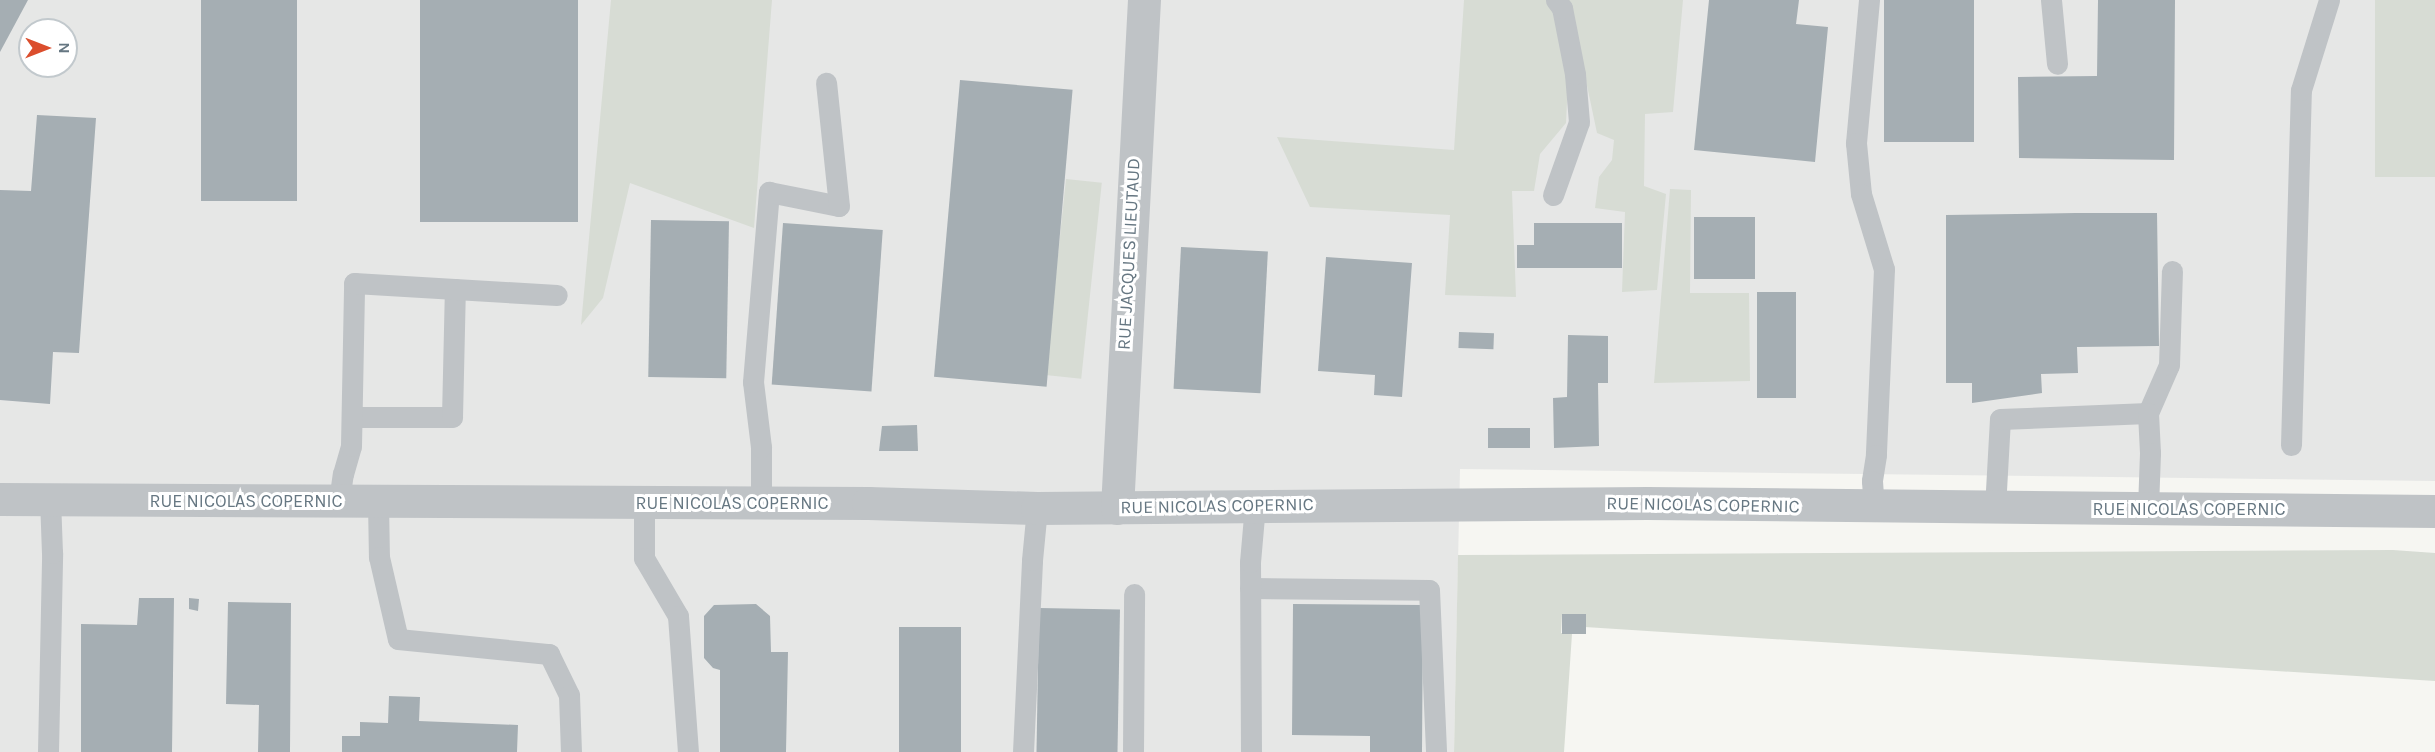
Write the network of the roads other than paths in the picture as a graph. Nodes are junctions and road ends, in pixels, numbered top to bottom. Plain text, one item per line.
1 (1144, 0) edge
2 (1557, 0) edge
3 (1869, 0) edge
4 (2051, 0) edge
5 (2329, 0) edge
6 (2057, 64) dead end
7 (826, 83) dead end
8 (1552, 195) dead end
9 (2172, 272) dead end
10 (455, 289) junction
11 (557, 295) dead end
12 (2148, 413) junction
13 (352, 417) junction
14 (2291, 445) dead end
15 (0, 499) edge
16 (50, 499) junction
17 (339, 501) junction
18 (378, 502) junction
19 (644, 502) junction
20 (761, 503) junction
21 (1255, 505) junction
22 (1037, 508) junction
23 (1117, 508) junction
24 (1874, 508) junction
25 (1995, 508) junction
26 (2148, 508) junction
27 (2435, 511) edge
28 (1250, 588) junction
29 (1134, 594) dead end
30 (48, 752) edge
31 (570, 752) edge
32 (688, 752) edge
33 (1023, 752) edge
34 (1133, 752) edge
35 (1251, 752) edge
36 (1436, 752) edge

1 - 23 street, RUE JACQUES LIEUTAUD
2 - 8 lane
3 - 24 lane
4 - 6 lane
5 - 14 lane
7 - 20 lane
9 - 12 lane
10 - 11 lane
10 - 13 lane
10 - 13 lane
12 - 25 lane
12 - 26 lane
13 - 17 lane
15 - 16 street, RUE NICOLAS COPERNIC
16 - 17 street, RUE NICOLAS COPERNIC
16 - 30 lane
17 - 18 street, RUE NICOLAS COPERNIC
18 - 19 street, RUE NICOLAS COPERNIC
18 - 31 lane
19 - 20 street, RUE NICOLAS COPERNIC
19 - 32 lane
20 - 22 street, RUE NICOLAS COPERNIC
21 - 23 street, RUE NICOLAS COPERNIC
21 - 24 street, RUE NICOLAS COPERNIC
21 - 28 lane
22 - 23 street, RUE NICOLAS COPERNIC
22 - 33 lane
24 - 25 street, RUE NICOLAS COPERNIC
25 - 26 street, RUE NICOLAS COPERNIC
26 - 27 street, RUE NICOLAS COPERNIC
28 - 35 lane
28 - 36 lane
29 - 34 lane

